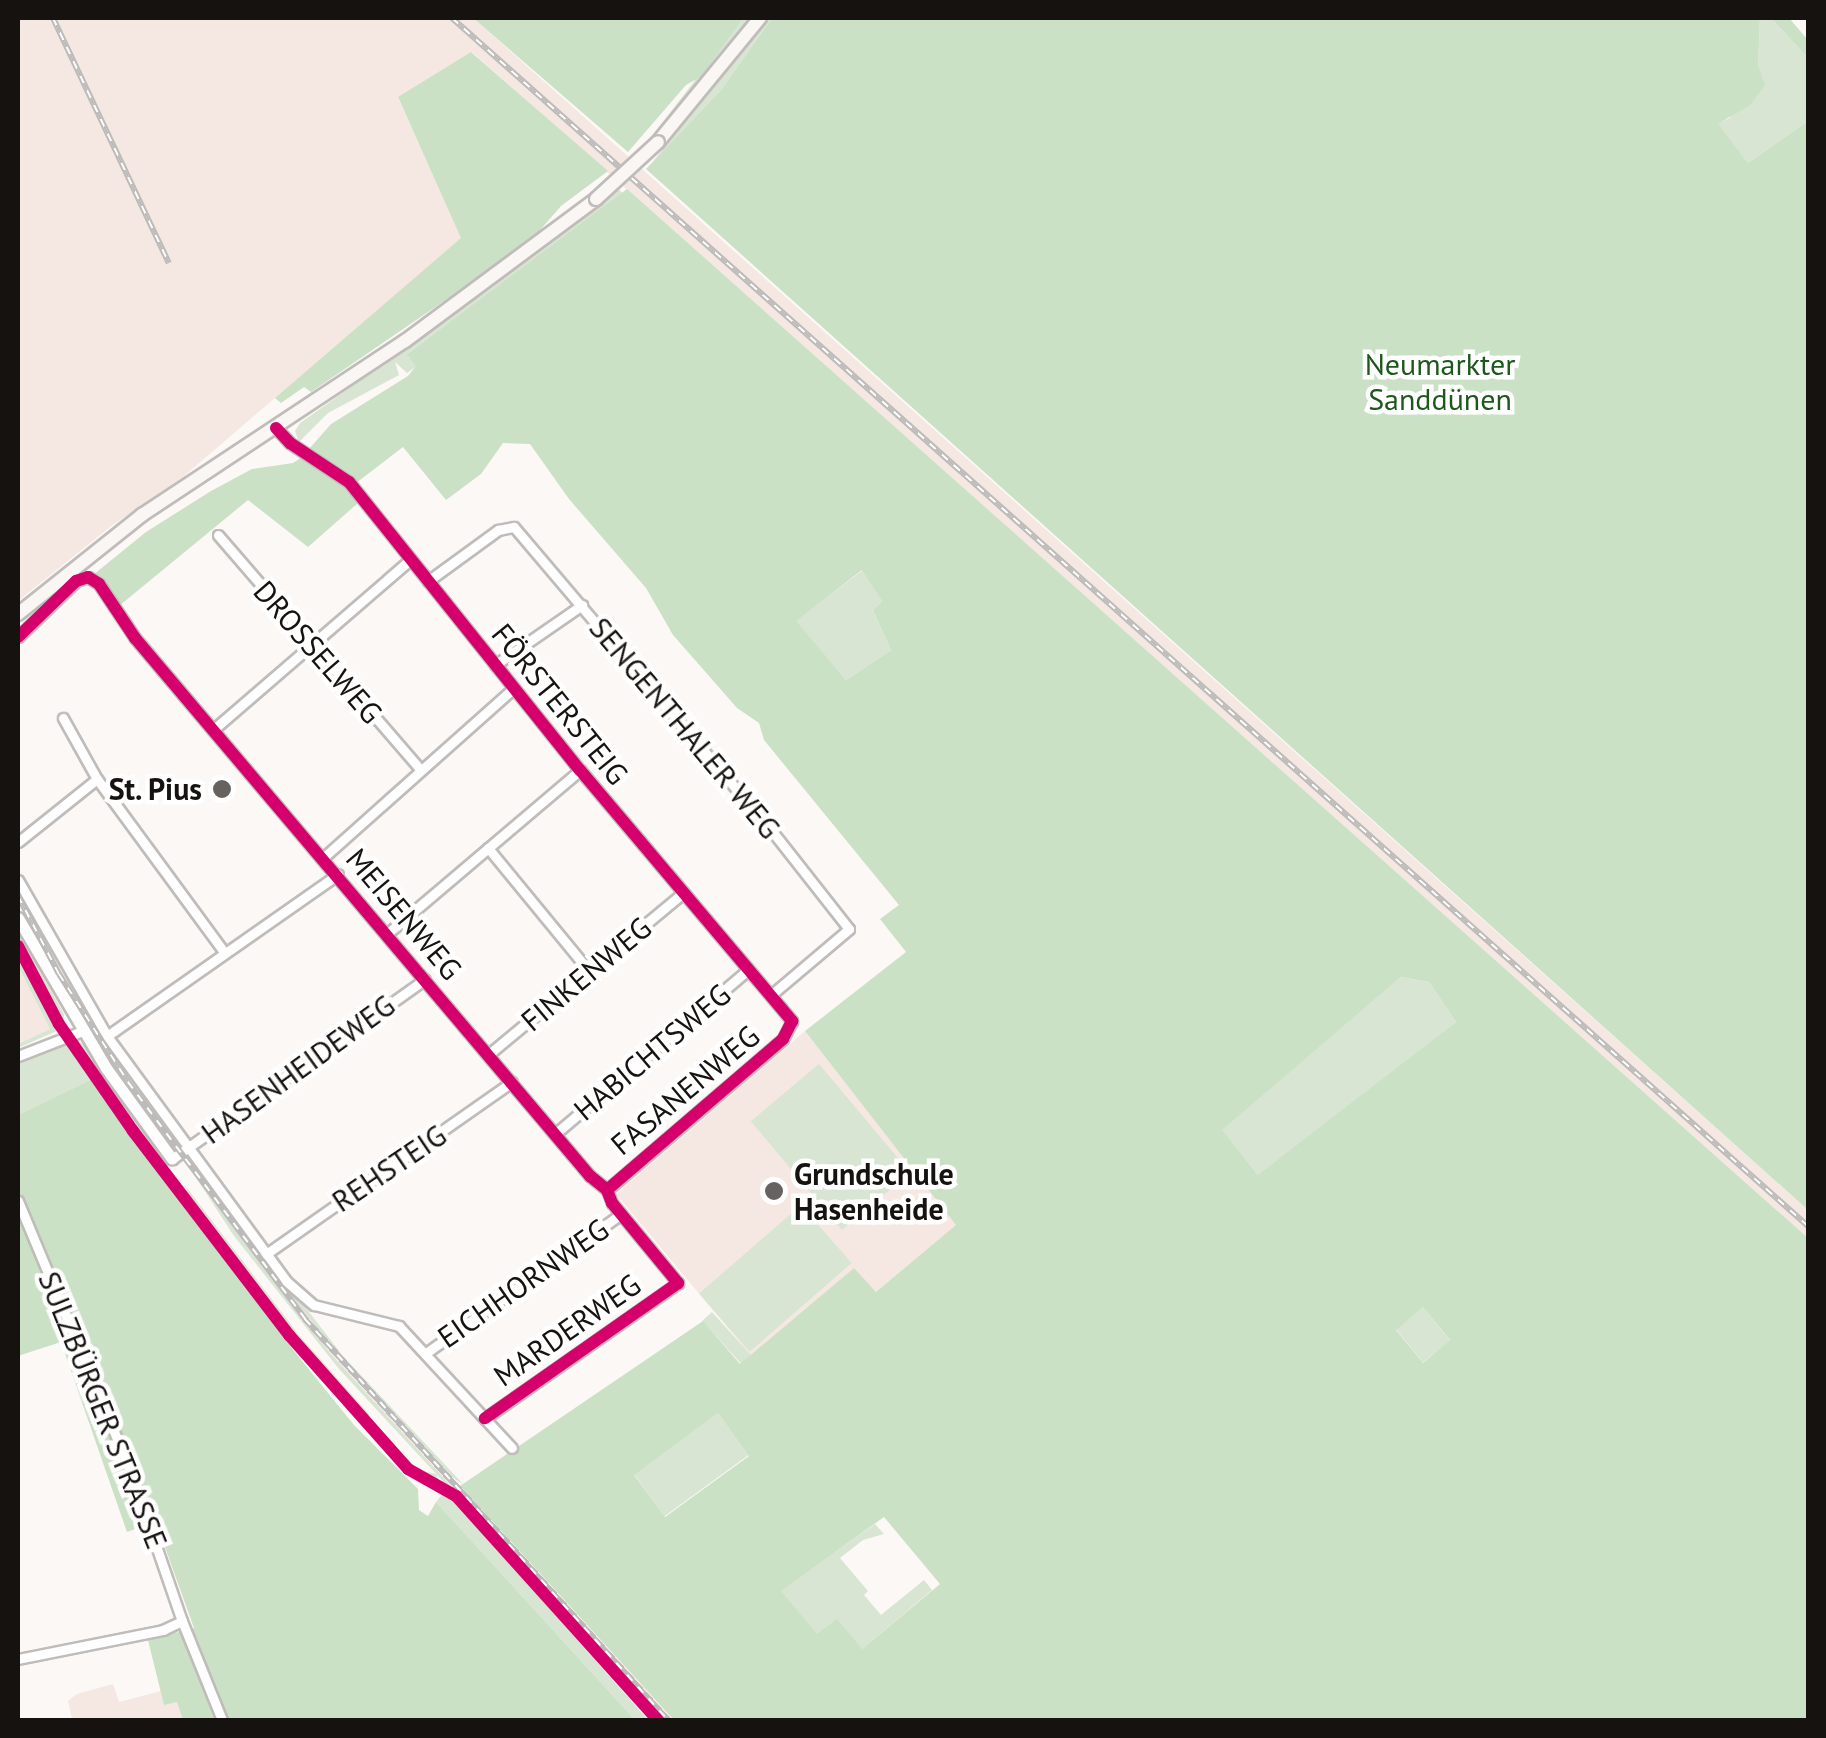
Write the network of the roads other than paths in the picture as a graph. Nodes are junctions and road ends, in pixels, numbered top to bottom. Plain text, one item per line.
1 (760, 18) edge
2 (276, 428) junction
3 (218, 534) dead end
4 (410, 560) junction
5 (428, 581) junction
6 (582, 606) junction
7 (18, 614) edge
8 (18, 637) edge
9 (312, 645) junction
10 (495, 665) junction
11 (514, 688) junction
12 (62, 718) dead end
13 (214, 729) junction
14 (419, 768) junction
15 (580, 770) junction
16 (97, 779) junction
17 (18, 842) edge
18 (488, 848) junction
19 (324, 857) junction
20 (338, 874) junction
21 (18, 880) edge
22 (683, 893) junction
23 (18, 918) edge
24 (388, 933) junction
25 (225, 954) junction
26 (748, 970) junction
27 (589, 971) junction
28 (424, 978) junction
29 (771, 996) junction
30 (793, 1026) joint
31 (82, 1031) junction
32 (107, 1036) junction
33 (489, 1054) junction
34 (18, 1056) edge
35 (512, 1082) junction
36 (555, 1134) junction
37 (190, 1146) junction
38 (172, 1159) joint
39 (607, 1190) junction
40 (18, 1200) edge
41 (621, 1214) junction
42 (266, 1254) junction
43 (678, 1283) joint
44 (426, 1353) junction
45 (485, 1418) junction
46 (512, 1448) dead end
47 (182, 1621) junction
48 (18, 1660) edge
49 (222, 1720) edge

1 - 2 main road, bridge
2 - 4 street, FÖRSTERSTEIG
2 - 7 main road
3 - 9 street, DROSSELWEG
4 - 5 street, FÖRSTERSTEIG
4 - 9 street
5 - 6 street, SENGENTHALER WEG
5 - 10 street, FÖRSTERSTEIG
6 - 10 street
6 - 29 street, SENGENTHALER WEG
8 - 13 street, MEISENWEG
9 - 13 street
9 - 14 street, DROSSELWEG
10 - 11 street, FÖRSTERSTEIG
11 - 14 street
11 - 15 street, FÖRSTERSTEIG
12 - 16 street
13 - 19 street, MEISENWEG
14 - 19 street
15 - 18 street
15 - 22 street, FÖRSTERSTEIG
16 - 17 street
16 - 25 street
18 - 24 street
18 - 27 street
19 - 20 street, MEISENWEG
20 - 24 street, MEISENWEG
20 - 25 street
21 - 32 street
22 - 26 street, FÖRSTERSTEIG
22 - 27 street, FINKENWEG
23 - 31 street
24 - 28 street, MEISENWEG
25 - 32 street
26 - 29 street, FÖRSTERSTEIG
26 - 36 street, HABICHTSWEG
27 - 33 street, FINKENWEG
28 - 33 street, MEISENWEG
28 - 37 street, HASENHEIDEWEG
29 - 30 street, FÖRSTERSTEIG
30 - 39 street, FASANENWEG
31 - 34 street
31 - 38 street
32 - 37 street
33 - 35 street, MEISENWEG
35 - 36 street, MEISENWEG
35 - 42 street, REHSTEIG
36 - 39 street, MEISENWEG
37 - 38 street, HASENHEIDEWEG
37 - 42 street
39 - 41 street, MEISENWEG
40 - 47 street, SULZBÜRGER STRASSE
41 - 43 street, MEISENWEG
41 - 44 street, EICHHORNWEG
42 - 44 street
43 - 45 street, MARDERWEG
44 - 45 street
45 - 46 street
47 - 48 street
47 - 49 street, SULZBÜRGER STRASSE

